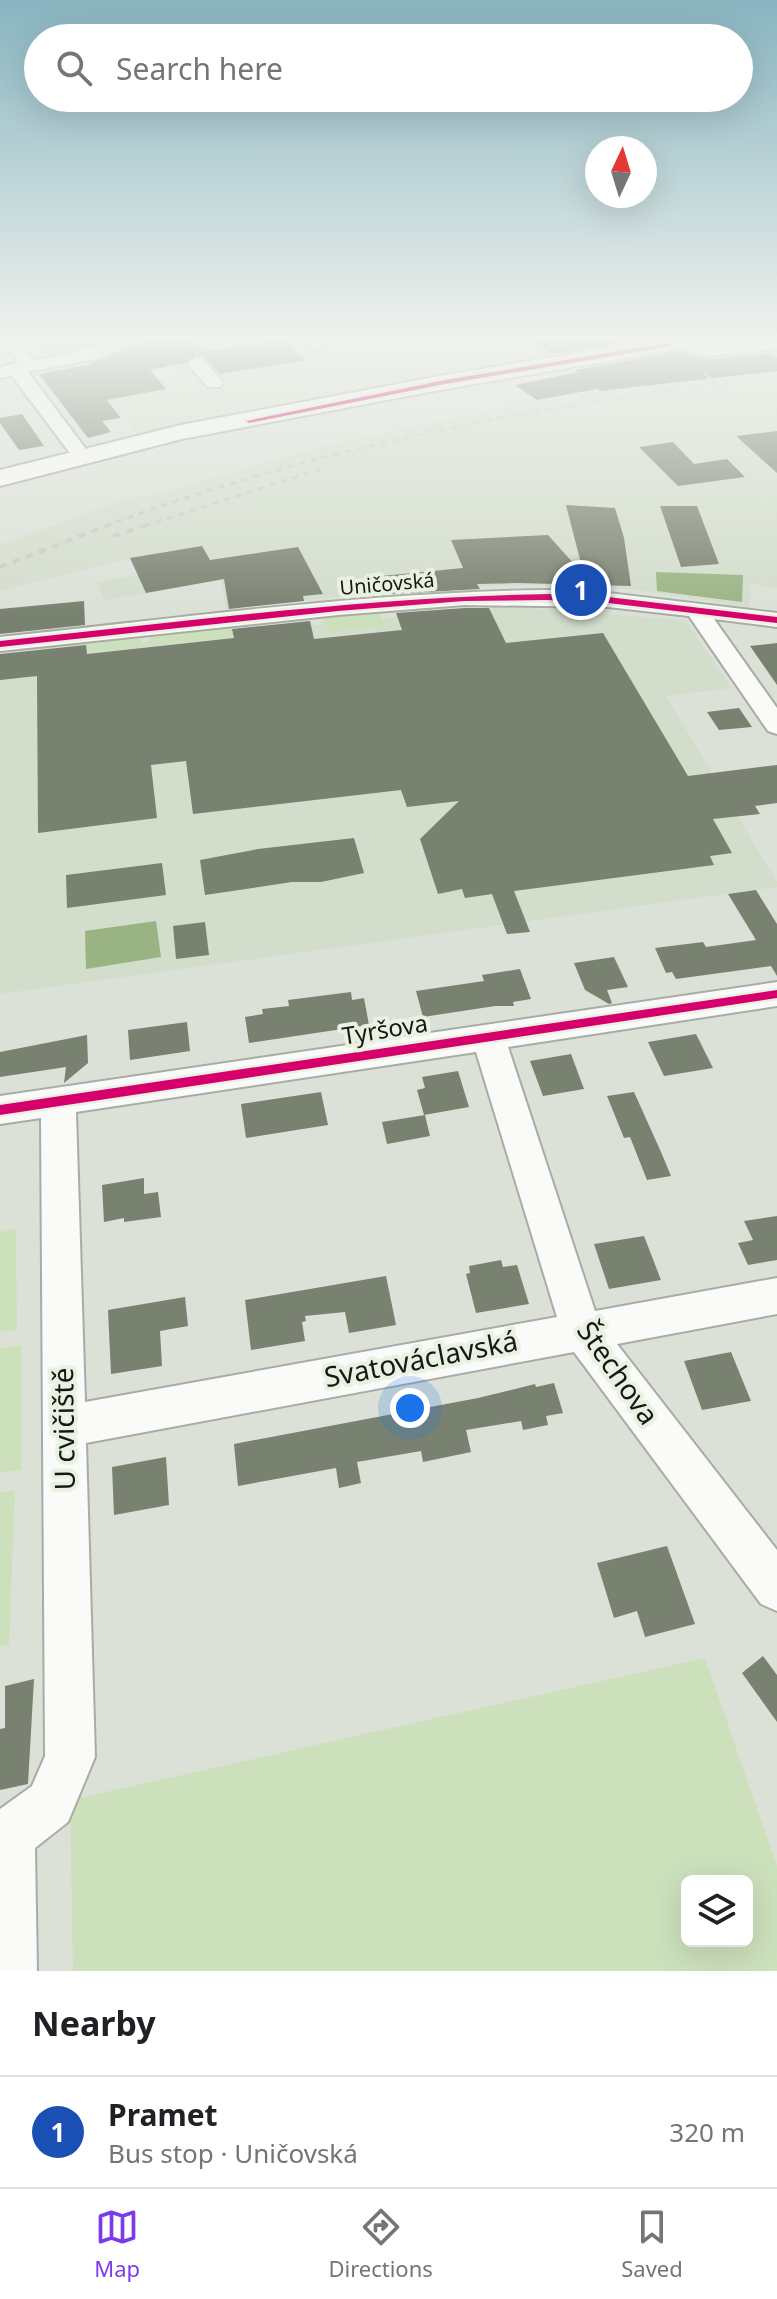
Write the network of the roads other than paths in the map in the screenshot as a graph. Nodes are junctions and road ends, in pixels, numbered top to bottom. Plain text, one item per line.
1 (61, 429) edge
2 (200, 429) edge
3 (220, 429) edge
4 (76, 448) dead end
5 (0, 478) edge
6 (0, 489) edge
7 (696, 610) junction
8 (777, 620) edge
9 (0, 644) edge
10 (777, 726) edge
11 (777, 994) edge
12 (488, 1037) junction
13 (58, 1101) junction
14 (0, 1110) edge
15 (777, 1296) edge
16 (581, 1329) junction
17 (65, 1426) junction
18 (777, 1588) edge
19 (4, 1836) edge
20 (9, 1971) edge

1 - 4 street
2 - 5 main road
3 - 6 main road
7 - 8 street, Uničovská
7 - 9 street, Uničovská
7 - 10 street
11 - 12 street, Tyršova
12 - 13 street, Tyršova
12 - 16 street, Štechova
13 - 14 street, Tyršova
13 - 17 street, U cvičiště
15 - 16 street, Svatováclavská
16 - 17 street, Svatováclavská
16 - 18 street, Štechova
17 - 19 street, U cvičiště
19 - 20 street

